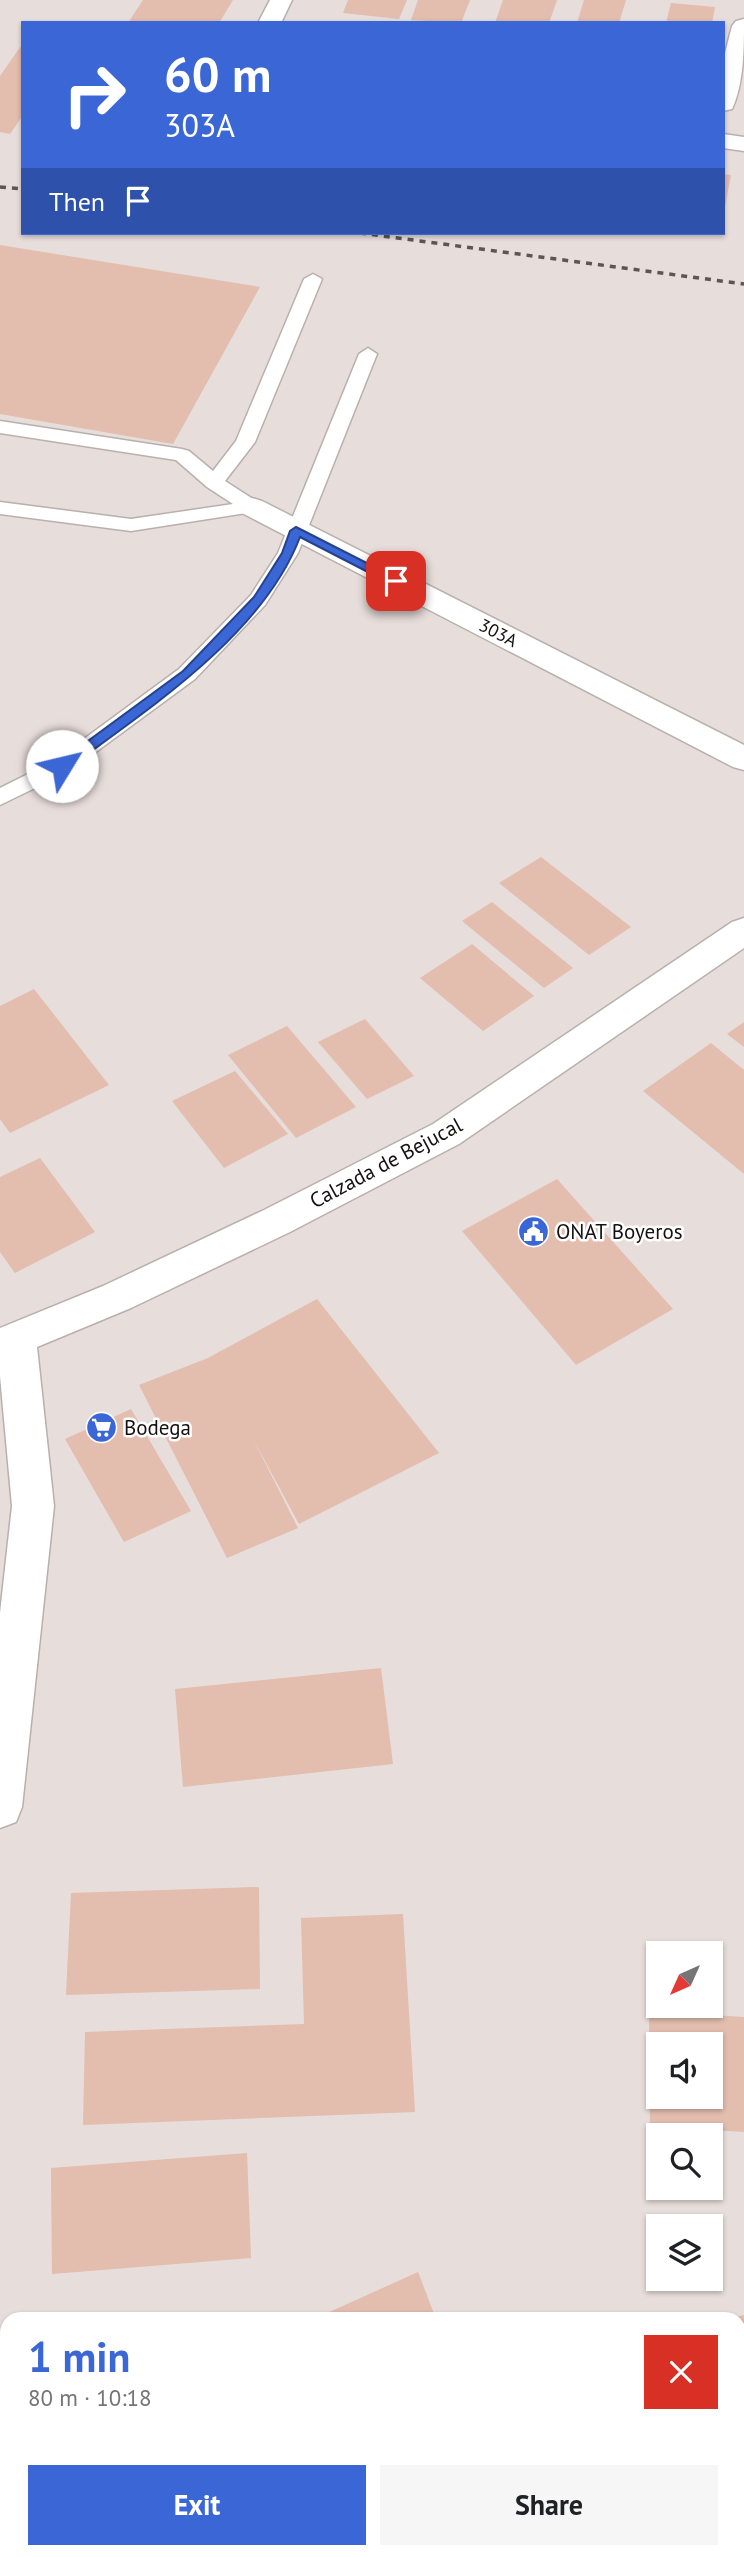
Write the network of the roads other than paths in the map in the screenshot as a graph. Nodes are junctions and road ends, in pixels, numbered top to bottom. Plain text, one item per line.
1 (281, 0) edge
2 (270, 21) edge
3 (744, 26) edge
4 (725, 97) edge
5 (725, 141) edge
6 (744, 144) edge
7 (313, 279) dead end
8 (368, 354) dead end
9 (0, 426) edge
10 (214, 484) junction
11 (252, 508) junction
12 (0, 509) edge
13 (296, 531) junction
14 (744, 759) edge
15 (0, 797) edge
16 (739, 941) edge
17 (8, 1342) edge
18 (0, 1807) edge

1 - 2 street
3 - 4 street
5 - 6 street
7 - 10 lane
8 - 13 lane
9 - 10 lane
10 - 11 lane
11 - 12 lane
11 - 13 street, 303A
13 - 14 street, 303A
13 - 15 lane
16 - 17 street, Calzada de Bejucal
17 - 18 street

